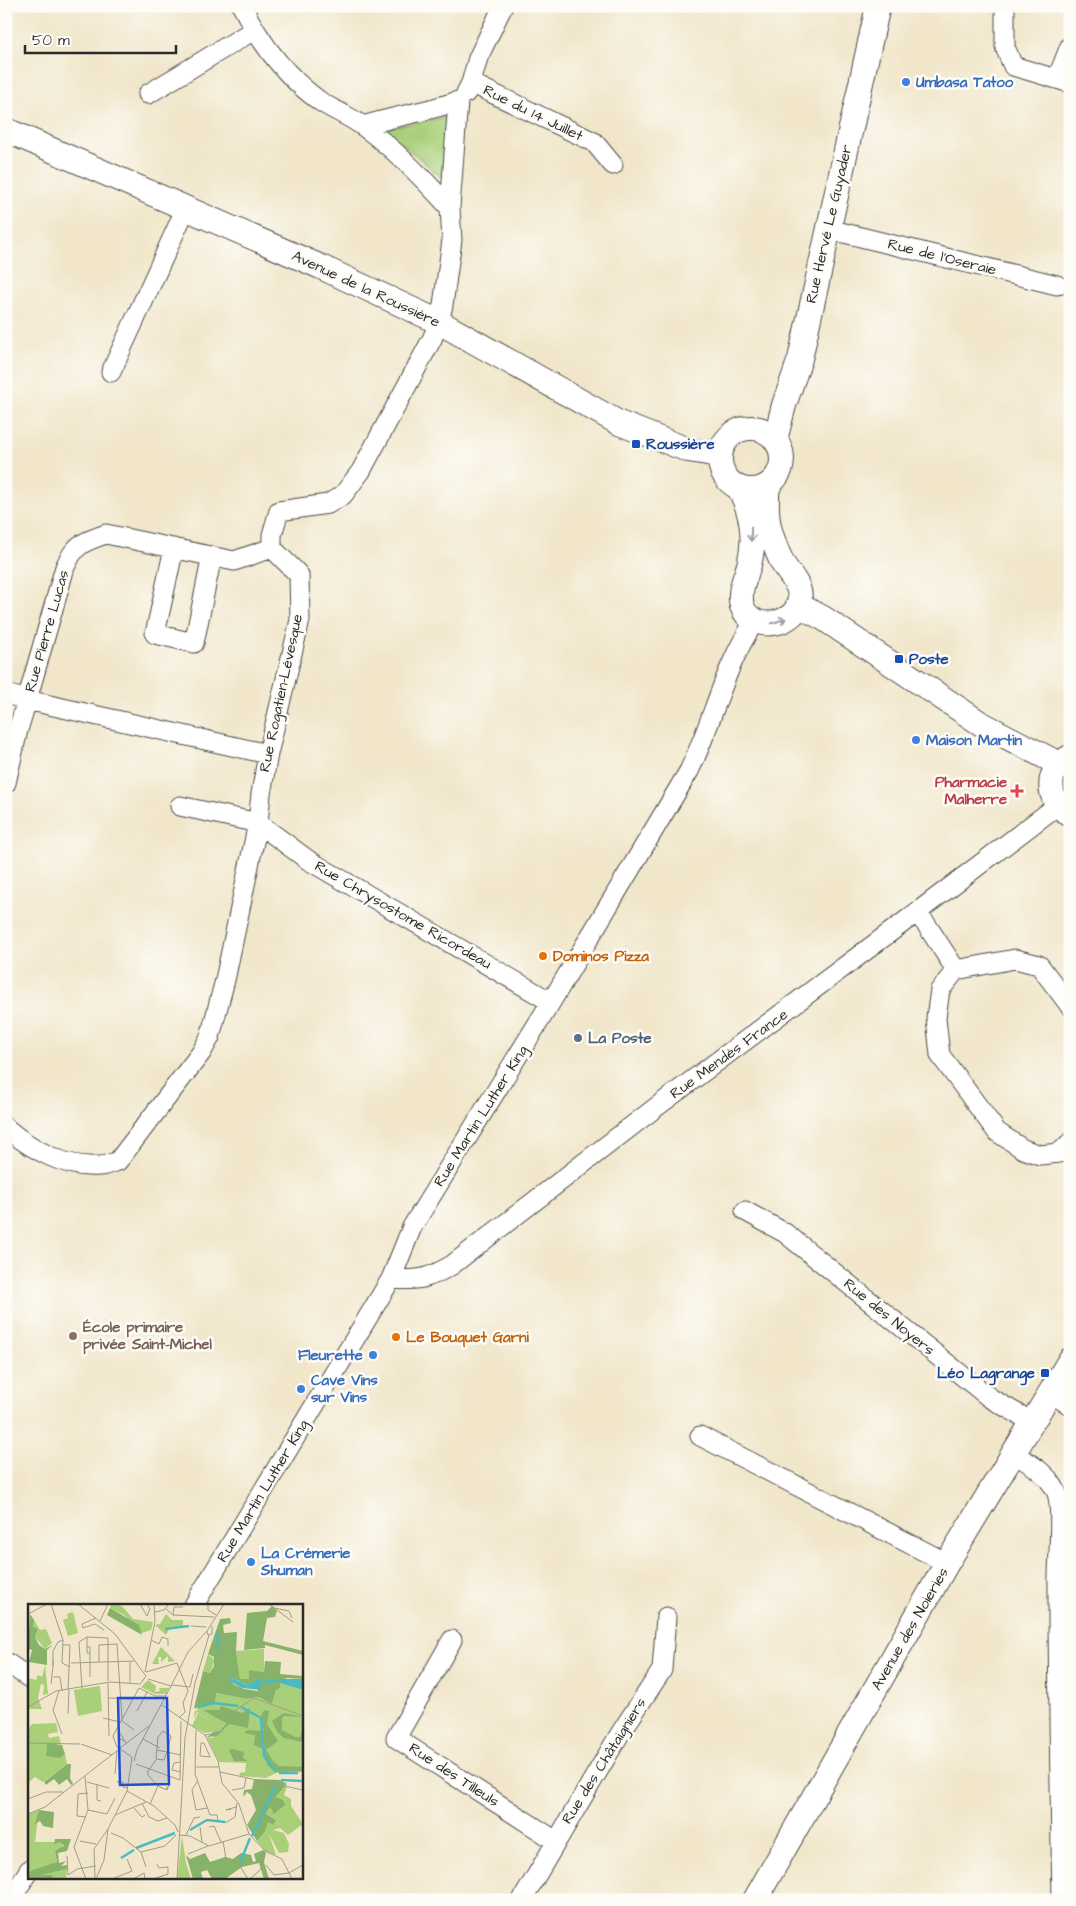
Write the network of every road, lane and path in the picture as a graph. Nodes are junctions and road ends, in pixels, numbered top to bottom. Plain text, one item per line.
1 (242, 6) edge
2 (503, 6) edge
3 (878, 6) edge
4 (1005, 6) edge
5 (254, 30) junction
6 (1070, 46) edge
7 (1063, 81) edge
8 (471, 83) junction
9 (148, 94) dead end
10 (458, 101) junction
11 (363, 126) junction
12 (6, 130) edge
13 (613, 165) dead end
14 (186, 208) junction
15 (450, 208) junction
16 (828, 229) junction
17 (1057, 285) dead end
18 (439, 322) junction
19 (112, 372) dead end
20 (775, 440) junction
21 (720, 455) junction
22 (768, 485) junction
23 (739, 488) junction
24 (174, 548) junction
25 (272, 548) junction
26 (212, 556) junction
27 (798, 605) junction
28 (755, 621) junction
29 (6, 694) edge
30 (27, 700) junction
31 (268, 754) junction
32 (1064, 761) edge
33 (6, 783) edge
34 (180, 806) dead end
35 (1064, 809) edge
36 (258, 823) junction
37 (916, 914) junction
38 (956, 970) junction
39 (551, 1002) junction
40 (1070, 1006) edge
41 (6, 1128) edge
42 (1070, 1142) edge
43 (745, 1211) dead end
44 (391, 1279) junction
45 (1070, 1360) edge
46 (1060, 1399) edge
47 (1034, 1423) junction
48 (700, 1436) dead end
49 (1014, 1454) junction
50 (947, 1563) junction
51 (195, 1604) edge
52 (666, 1617) dead end
53 (452, 1640) dead end
54 (6, 1662) edge
55 (28, 1677) edge
56 (556, 1841) junction
57 (28, 1872) edge
58 (756, 1899) edge
59 (11, 1900) edge
60 (522, 1900) edge
61 (1062, 1900) edge

1 - 5 street
2 - 8 street
3 - 16 street, Rue Hervé Le Guyader
4 - 7 street
5 - 9 street
5 - 11 street
6 - 7 street
8 - 10 street
8 - 13 street, Rue du 14 Juillet
10 - 11 street
10 - 15 street
11 - 15 street
12 - 14 street, Avenue de la Roussière
14 - 18 street, Avenue de la Roussière
14 - 19 street
15 - 18 street
16 - 17 street, Rue de l'Oseraie
16 - 20 street, Rue Hervé Le Guyader
18 - 21 street, Avenue de la Roussière
18 - 25 street
20 - 21 street
20 - 22 street
21 - 23 street
22 - 23 street
22 - 27 street
23 -> 28 street
24 - 26 street, Rue Pierre Lucas
24 - 26 street
24 - 30 street, Rue Pierre Lucas
25 - 26 street, Rue Pierre Lucas
25 - 31 street, Rue Rogatien-Lévesque
28 -> 27 street
27 - 32 street
28 - 39 street, Rue Martin Luther King
29 - 30 street
30 - 31 street
30 - 33 street, Rue Pierre Lucas
31 - 36 street, Rue Rogatien-Lévesque
32 - 35 street
34 - 36 street
35 - 37 street, Rue Mendès France
36 - 39 street, Rue Chrysostome Ricordeau
36 - 41 street, Rue Rogatien-Lévesque
37 - 38 street
37 - 44 street, Rue Mendès France
38 - 40 street
38 - 42 street
39 - 44 street, Rue Martin Luther King
43 - 47 street, Rue des Noyers
44 - 51 street, Rue Martin Luther King
45 - 46 street, Avenue des Noieries
46 - 47 street, Avenue des Noieries
47 - 49 street, Avenue des Noieries
48 - 50 street
49 - 50 street, Avenue des Noieries
49 - 61 street
50 - 58 street, Avenue des Noieries
52 - 56 street, Rue des Châtaigniers
53 - 56 street, Rue des Tilleuls
54 - 55 street
56 - 60 street, Rue des Châtaigniers
57 - 59 street

